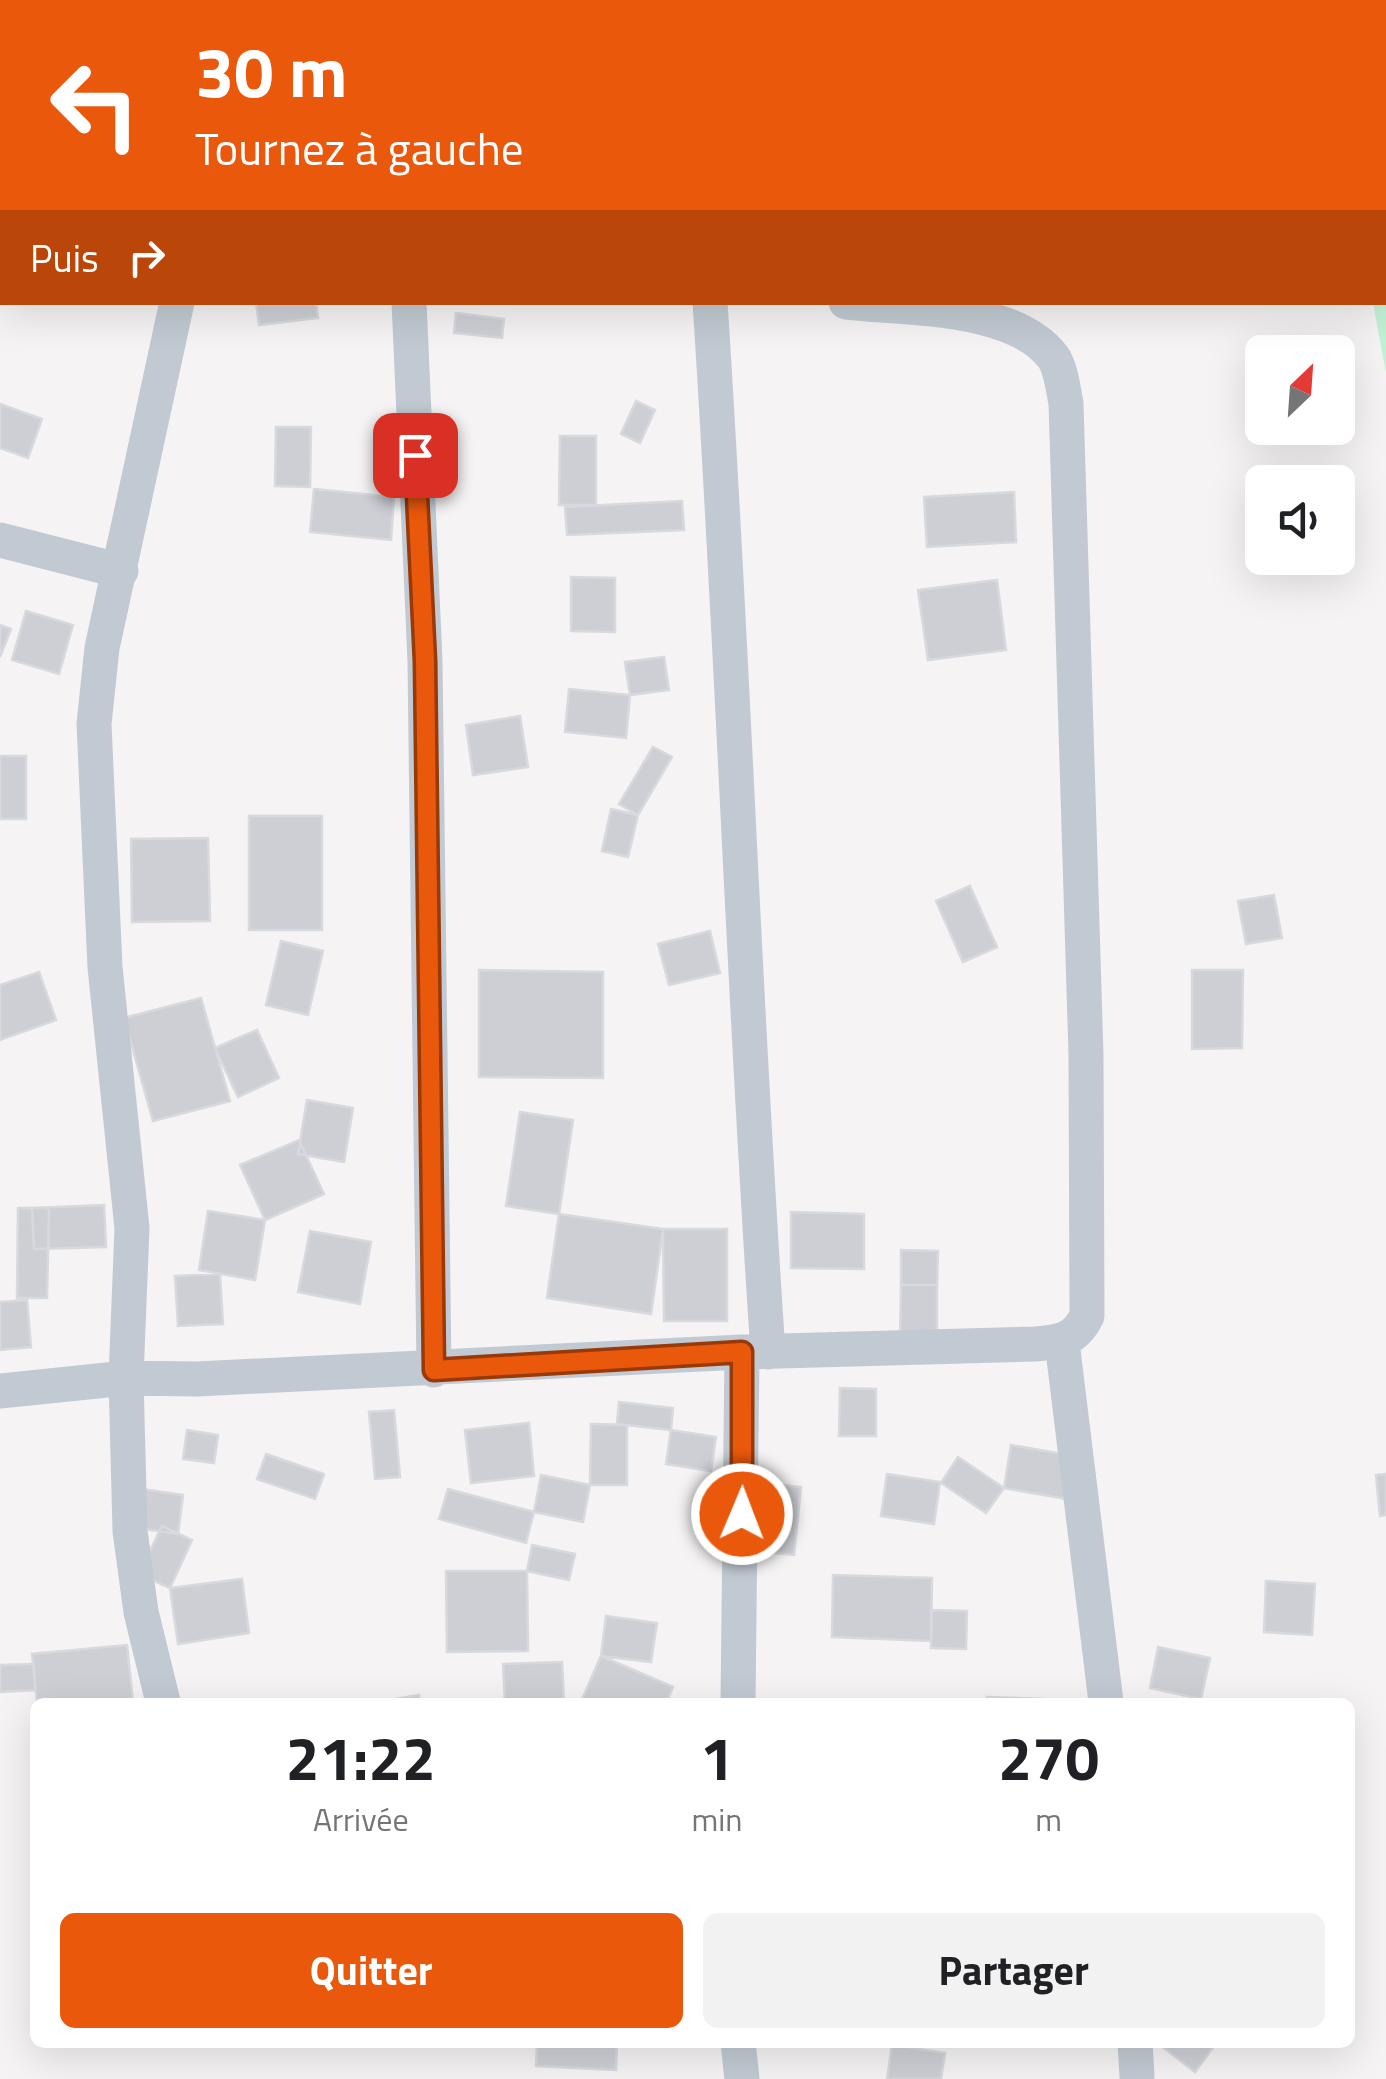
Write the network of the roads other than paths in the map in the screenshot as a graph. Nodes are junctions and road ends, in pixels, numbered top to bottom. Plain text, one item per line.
1 (176, 305) edge
2 (409, 305) edge
3 (710, 305) edge
4 (874, 305) edge
5 (0, 540) edge
6 (121, 571) junction
7 (1062, 1342) junction
8 (755, 1352) junction
9 (434, 1370) junction
10 (126, 1378) junction
11 (0, 1391) edge
12 (162, 1698) edge
13 (738, 1698) edge
14 (1106, 1698) edge
15 (739, 2048) edge
16 (742, 2079) edge

1 - 6 street
2 - 9 street
3 - 8 street
4 - 7 street
5 - 6 street
6 - 10 street
7 - 8 street
7 - 14 street
8 - 9 street
8 - 13 street
9 - 10 street
10 - 11 street
10 - 12 street
15 - 16 street

